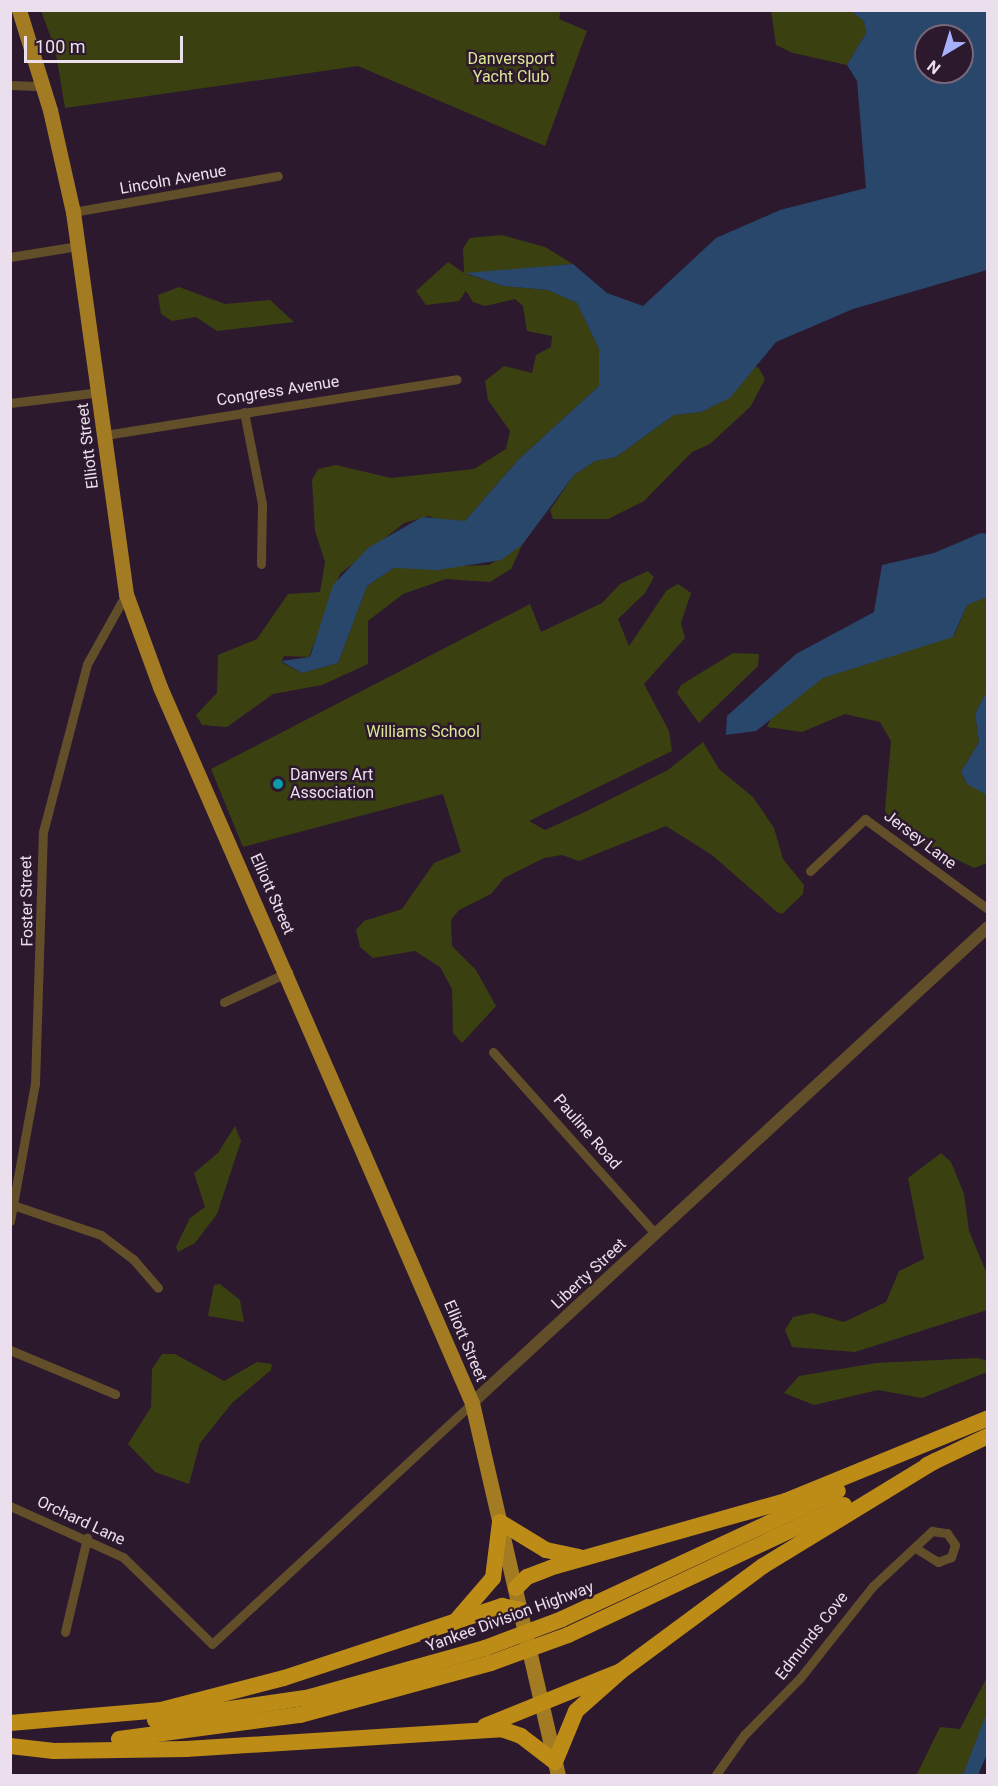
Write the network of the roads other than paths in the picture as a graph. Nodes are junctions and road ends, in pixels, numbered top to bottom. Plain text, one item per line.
1 (19, 10) edge
2 (10, 85) edge
3 (43, 86) junction
4 (278, 176) dead end
5 (73, 212) junction
6 (78, 246) junction
7 (10, 257) edge
8 (457, 379) dead end
9 (100, 392) junction
10 (10, 403) edge
11 (244, 412) junction
12 (105, 435) junction
13 (261, 564) dead end
14 (126, 594) junction
15 (810, 870) dead end
16 (987, 909) edge
17 (987, 927) edge
18 (288, 972) junction
19 (224, 1002) dead end
20 (493, 1052) dead end
21 (14, 1183) edge
22 (13, 1205) junction
23 (10, 1221) edge
24 (656, 1234) junction
25 (158, 1288) dead end
26 (10, 1350) edge
27 (115, 1394) dead end
28 (472, 1404) junction
29 (987, 1418) edge
30 (987, 1436) edge
31 (935, 1461) junction
32 (10, 1506) edge
33 (500, 1522) junction
34 (87, 1538) junction
35 (916, 1548) dead end
36 (584, 1557) junction
37 (516, 1588) junction
38 (521, 1610) junction
39 (453, 1625) junction
40 (565, 1627) junction
41 (65, 1632) dead end
42 (212, 1644) joint
43 (488, 1656) junction
44 (621, 1671) junction
45 (543, 1702) junction
46 (10, 1725) edge
47 (478, 1729) junction
48 (10, 1745) edge
49 (557, 1769) edge
50 (715, 1776) edge

1 - 3 main road, Elliott Street
2 - 3 street
3 - 5 main road, Elliott Street
4 - 5 street, Lincoln Avenue
5 - 6 main road, Elliott Street
6 - 7 street
6 - 9 main road, Elliott Street
8 - 11 street, Congress Avenue
9 - 10 street
9 - 12 main road, Elliott Street
11 - 12 street, Congress Avenue
11 - 13 street
12 - 14 main road, Elliott Street
14 - 18 main road, Elliott Street
14 - 21 street, Foster Street
15 - 16 street, Jersey Lane
17 - 24 street, Liberty Street
18 - 19 street
18 - 28 main road, Elliott Street
20 - 24 street, Pauline Road
21 - 22 street, Foster Street
22 - 23 street, Foster Street
22 - 25 street
24 - 28 street, Liberty Street
26 - 27 street
28 - 33 main road, Elliott Street
28 - 42 street, Liberty Street
29 - 36 highway
29 - 40 highway, Yankee Division Highway
30 - 31 highway, Yankee Division Highway
31 - 40 highway, Yankee Division Highway
31 - 44 highway
32 - 34 street, Orchard Lane
33 - 36 highway
33 - 37 main road, Elliott Street
33 - 39 highway
34 - 41 street
34 - 42 street, Orchard Lane
35 - 50 street, Edmunds Cove
36 - 37 highway
37 - 38 main road, Elliott Street
38 - 39 highway
38 - 45 main road, Elliott Street
39 - 46 highway
40 - 43 highway, Yankee Division Highway, bridge
43 - 46 highway, Yankee Division Highway
43 - 48 highway, Yankee Division Highway
44 - 45 highway
44 - 49 highway
45 - 47 highway
45 - 49 main road, Elliott Street
47 - 48 highway
47 - 49 highway

